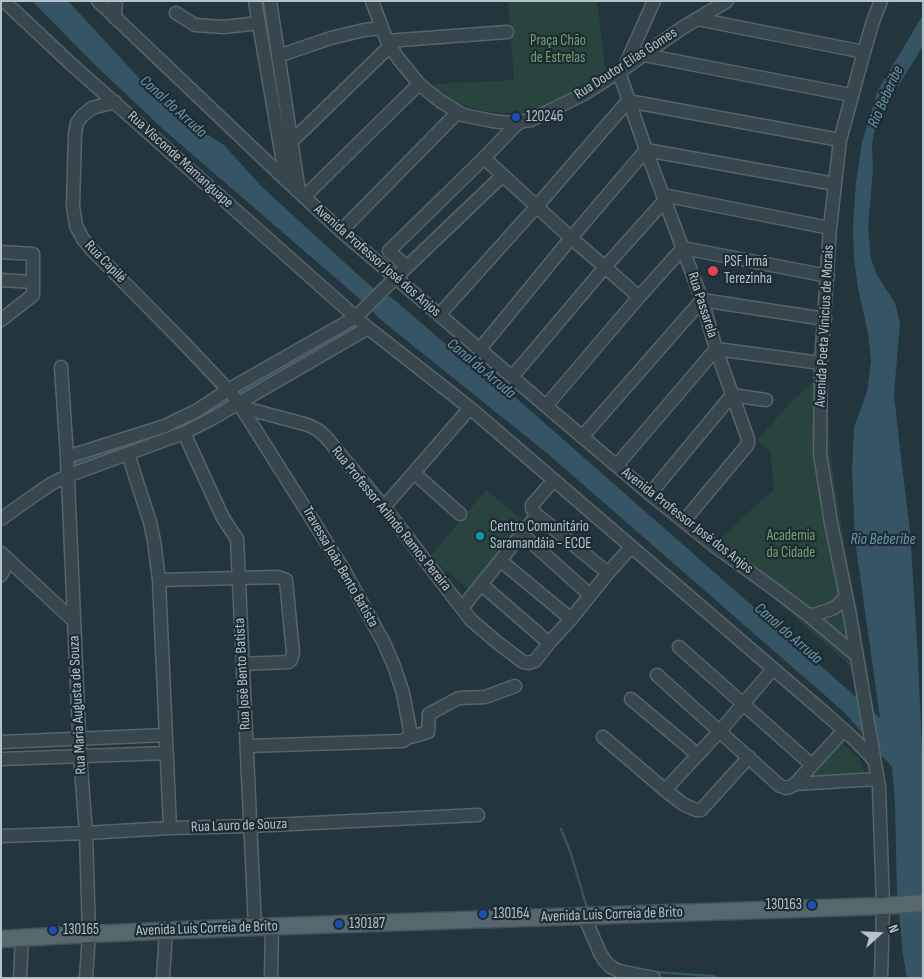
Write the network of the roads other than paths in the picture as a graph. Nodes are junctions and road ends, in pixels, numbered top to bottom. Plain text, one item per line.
1 (4, 1) edge
2 (98, 1) edge
3 (116, 1) edge
4 (255, 1) edge
5 (270, 1) edge
6 (372, 1) edge
7 (654, 1) edge
8 (727, 1) edge
9 (877, 2) edge
10 (176, 13) dead end
11 (115, 18) junction
12 (697, 19) junction
13 (259, 22) junction
14 (382, 28) junction
15 (507, 32) dead end
16 (389, 44) junction
17 (864, 52) junction
18 (644, 55) junction
19 (278, 56) junction
20 (622, 70) junction
21 (419, 84) junction
22 (851, 95) junction
23 (628, 101) junction
24 (115, 102) junction
25 (458, 112) junction
26 (519, 122) junction
27 (840, 140) junction
28 (292, 141) junction
29 (646, 150) junction
30 (484, 158) junction
31 (502, 176) junction
32 (286, 180) junction
33 (835, 184) junction
34 (302, 194) junction
35 (664, 198) junction
36 (537, 206) junction
37 (830, 228) junction
38 (341, 231) junction
39 (571, 238) junction
40 (683, 248) junction
41 (1, 252) edge
42 (407, 267) junction
43 (605, 267) junction
44 (828, 276) junction
45 (1, 280) edge
46 (392, 281) junction
47 (33, 282) junction
48 (639, 297) junction
49 (702, 300) junction
50 (1, 308) edge
51 (15, 309) junction
52 (360, 314) junction
53 (439, 315) junction
54 (825, 319) junction
55 (1, 320) edge
56 (368, 328) junction
57 (480, 349) junction
58 (716, 349) junction
59 (821, 363) junction
60 (61, 367) dead end
61 (512, 377) junction
62 (732, 395) junction
63 (235, 399) junction
64 (766, 400) dead end
65 (546, 406) junction
66 (470, 408) junction
67 (184, 434) junction
68 (582, 437) junction
69 (128, 454) junction
70 (66, 457) junction
71 (617, 465) junction
72 (414, 473) junction
73 (67, 476) junction
74 (554, 480) junction
75 (650, 494) junction
76 (384, 507) junction
77 (460, 514) dead end
78 (537, 516) junction
79 (1, 519) edge
80 (684, 521) junction
81 (522, 535) junction
82 (632, 547) junction
83 (5, 556) edge
84 (501, 561) junction
85 (608, 573) junction
86 (1, 575) edge
87 (239, 578) junction
88 (159, 580) junction
89 (482, 584) junction
90 (590, 595) junction
91 (846, 596) junction
92 (462, 608) junction
93 (808, 614) junction
94 (571, 619) junction
95 (74, 621) junction
96 (549, 643) junction
97 (679, 647) dead end
98 (857, 659) junction
99 (242, 664) junction
100 (773, 669) junction
101 (657, 675) dead end
102 (515, 686) dead end
103 (632, 699) dead end
104 (743, 704) junction
105 (844, 730) junction
106 (720, 731) junction
107 (166, 735) junction
108 (603, 737) dead end
109 (80, 739) junction
110 (405, 740) junction
111 (1, 742) edge
112 (247, 746) junction
113 (167, 753) junction
114 (873, 753) junction
115 (698, 755) junction
116 (80, 756) junction
117 (749, 756) junction
118 (1, 759) edge
119 (812, 765) junction
120 (877, 779) junction
121 (794, 784) junction
122 (665, 790) junction
123 (478, 815) dead end
124 (250, 826) junction
125 (170, 828) junction
126 (86, 833) junction
127 (1, 836) edge
128 (923, 903) edge
129 (886, 905) junction
130 (584, 916) junction
131 (272, 926) junction
132 (254, 927) junction
133 (166, 931) junction
134 (89, 934) junction
135 (22, 938) junction
136 (1, 939) edge
137 (20, 978) edge
138 (86, 978) edge
139 (163, 978) edge
140 (272, 978) edge
141 (654, 978) edge
142 (881, 978) edge

1 - 24 street, Rua Visconde Mamanguape
2 - 11 street, Avenida Professor José dos Anjos
3 - 11 street
4 - 13 street
5 - 19 street
6 - 14 street, Rua Doutor Elias Gomes
7 - 20 street
8 - 12 street, Rua Doutor Elias Gomes
9 - 17 street, Avenida Poeta Vinicius de Morais
10 - 13 street
11 - 32 street, Avenida Professor José dos Anjos
12 - 17 street
12 - 18 street, Rua Doutor Elias Gomes
13 - 32 street
14 - 16 street, Rua Doutor Elias Gomes
14 - 19 street
15 - 16 street
16 - 21 street, Rua Doutor Elias Gomes
16 - 28 street
17 - 22 street, Avenida Poeta Vinicius de Morais
18 - 20 street, Rua Doutor Elias Gomes
18 - 22 street
19 - 28 street
20 - 23 street, Rua Passarela
20 - 26 street, Rua Doutor Elias Gomes
21 - 25 street, Rua Doutor Elias Gomes
21 - 34 street
22 - 27 street, Avenida Poeta Vinicius de Morais
23 - 27 street
23 - 29 street, Rua Passarela
23 - 36 street
24 - 52 street, Rua Visconde Mamanguape
24 - 63 street, Rua Capilé
25 - 26 street, Rua Doutor Elias Gomes
25 - 38 street
26 - 30 street
27 - 33 street, Avenida Poeta Vinicius de Morais
28 - 34 street
29 - 33 street
29 - 35 street, Rua Passarela
29 - 39 street
30 - 31 street
30 - 42 street
31 - 36 street
31 - 42 street
32 - 34 street, Avenida Professor José dos Anjos
33 - 37 street, Avenida Poeta Vinicius de Morais
34 - 38 street, Avenida Professor José dos Anjos
35 - 37 street
35 - 40 street, Rua Passarela
35 - 43 street
36 - 39 street
36 - 53 street
37 - 44 street, Avenida Poeta Vinicius de Morais
38 - 46 street, Avenida Professor José dos Anjos
39 - 43 street
39 - 57 street
40 - 44 street
40 - 48 street
40 - 49 street, Rua Passarela
41 - 47 street
42 - 46 street
43 - 48 street
43 - 61 street
44 - 54 street, Avenida Poeta Vinicius de Morais
45 - 47 street
46 - 52 street
46 - 53 street, Avenida Professor José dos Anjos
47 - 51 street
48 - 65 street
49 - 54 street
49 - 58 street, Rua Passarela
49 - 68 street
50 - 51 street
51 - 55 street
52 - 56 street
52 - 63 street
53 - 57 street, Avenida Professor José dos Anjos
54 - 59 street, Avenida Poeta Vinicius de Morais
56 - 63 street
56 - 66 street
57 - 61 street, Avenida Professor José dos Anjos
58 - 59 street
58 - 62 street, Rua Passarela
58 - 71 street
59 - 91 street, Avenida Poeta Vinicius de Morais
60 - 70 street
61 - 65 street, Avenida Professor José dos Anjos
62 - 64 street
62 - 75 street
62 - 80 street, Rua Passarela
63 - 67 street
63 - 70 street
63 - 76 street, Rua Professor Arlindo Ramos Pereira
63 - 110 street, Travessa João Bento Batista
65 - 68 street, Avenida Professor José dos Anjos
66 - 72 street
66 - 74 street
67 - 69 street
67 - 87 street, Rua José Bento Batista
68 - 71 street, Avenida Professor José dos Anjos
69 - 73 street
69 - 88 street
70 - 73 street, Rua Maria Augusta de Souza
71 - 75 street, Avenida Professor José dos Anjos
72 - 76 street
72 - 77 street
73 - 79 street
73 - 95 street, Rua Maria Augusta de Souza
74 - 78 street
74 - 82 street
75 - 80 street, Avenida Professor José dos Anjos
76 - 92 street, Rua Professor Arlindo Ramos Pereira
78 - 81 street
78 - 85 street
80 - 93 street, Avenida Professor José dos Anjos
81 - 84 street
81 - 90 street
82 - 85 street
82 - 100 street
83 - 86 street
83 - 95 street
84 - 89 street
84 - 94 street
85 - 90 street
87 - 88 street
87 - 99 street, Rua José Bento Batista
87 - 99 street
88 - 107 street
89 - 92 street
89 - 96 street
90 - 94 street
91 - 93 street
91 - 98 street, Avenida Poeta Vinicius de Morais
92 - 96 street, Rua Professor Arlindo Ramos Pereira
93 - 98 street, Avenida Professor José dos Anjos
94 - 96 street
95 - 109 street, Rua Maria Augusta de Souza
97 - 104 street
98 - 114 street, Avenida Poeta Vinicius de Morais
99 - 112 street, Rua José Bento Batista
100 - 104 street
100 - 105 street
101 - 106 street
102 - 110 street
103 - 115 street
104 - 106 street
104 - 119 street
105 - 114 street
105 - 119 street
106 - 115 street
106 - 117 street
107 - 109 street
107 - 113 street
108 - 122 street
109 - 111 street
109 - 116 street, Rua Maria Augusta de Souza
110 - 112 street
112 - 124 street, Rua José Bento Batista
113 - 116 street
113 - 125 street
114 - 120 street
115 - 122 street
116 - 118 street
116 - 126 street, Rua Maria Augusta de Souza
117 - 121 street
117 - 122 street
119 - 121 street
120 - 121 street
120 - 129 street
123 - 124 street, Rua Lauro de Souza
124 - 125 street, Rua Lauro de Souza
124 - 132 street, Rua José Bento Batista
125 - 126 street, Rua Lauro de Souza
126 - 127 street, Rua Lauro de Souza
126 - 134 street, Rua Maria Augusta de Souza
128 - 129 main road, Avenida Luís Correia de Brito
129 - 130 main road, Avenida Luís Correia de Brito
129 - 142 street
130 - 131 main road, Avenida Luís Correia de Brito
130 - 141 street
131 - 132 main road, Avenida Luís Correia de Brito
131 - 140 street
132 - 133 main road, Avenida Luís Correia de Brito
133 - 134 main road, Avenida Luís Correia de Brito
133 - 139 street
134 - 135 main road, Avenida Luís Correia de Brito
134 - 138 street, Rua Maria Augusta de Souza
135 - 136 main road, Avenida Luís Correia de Brito
135 - 137 street

